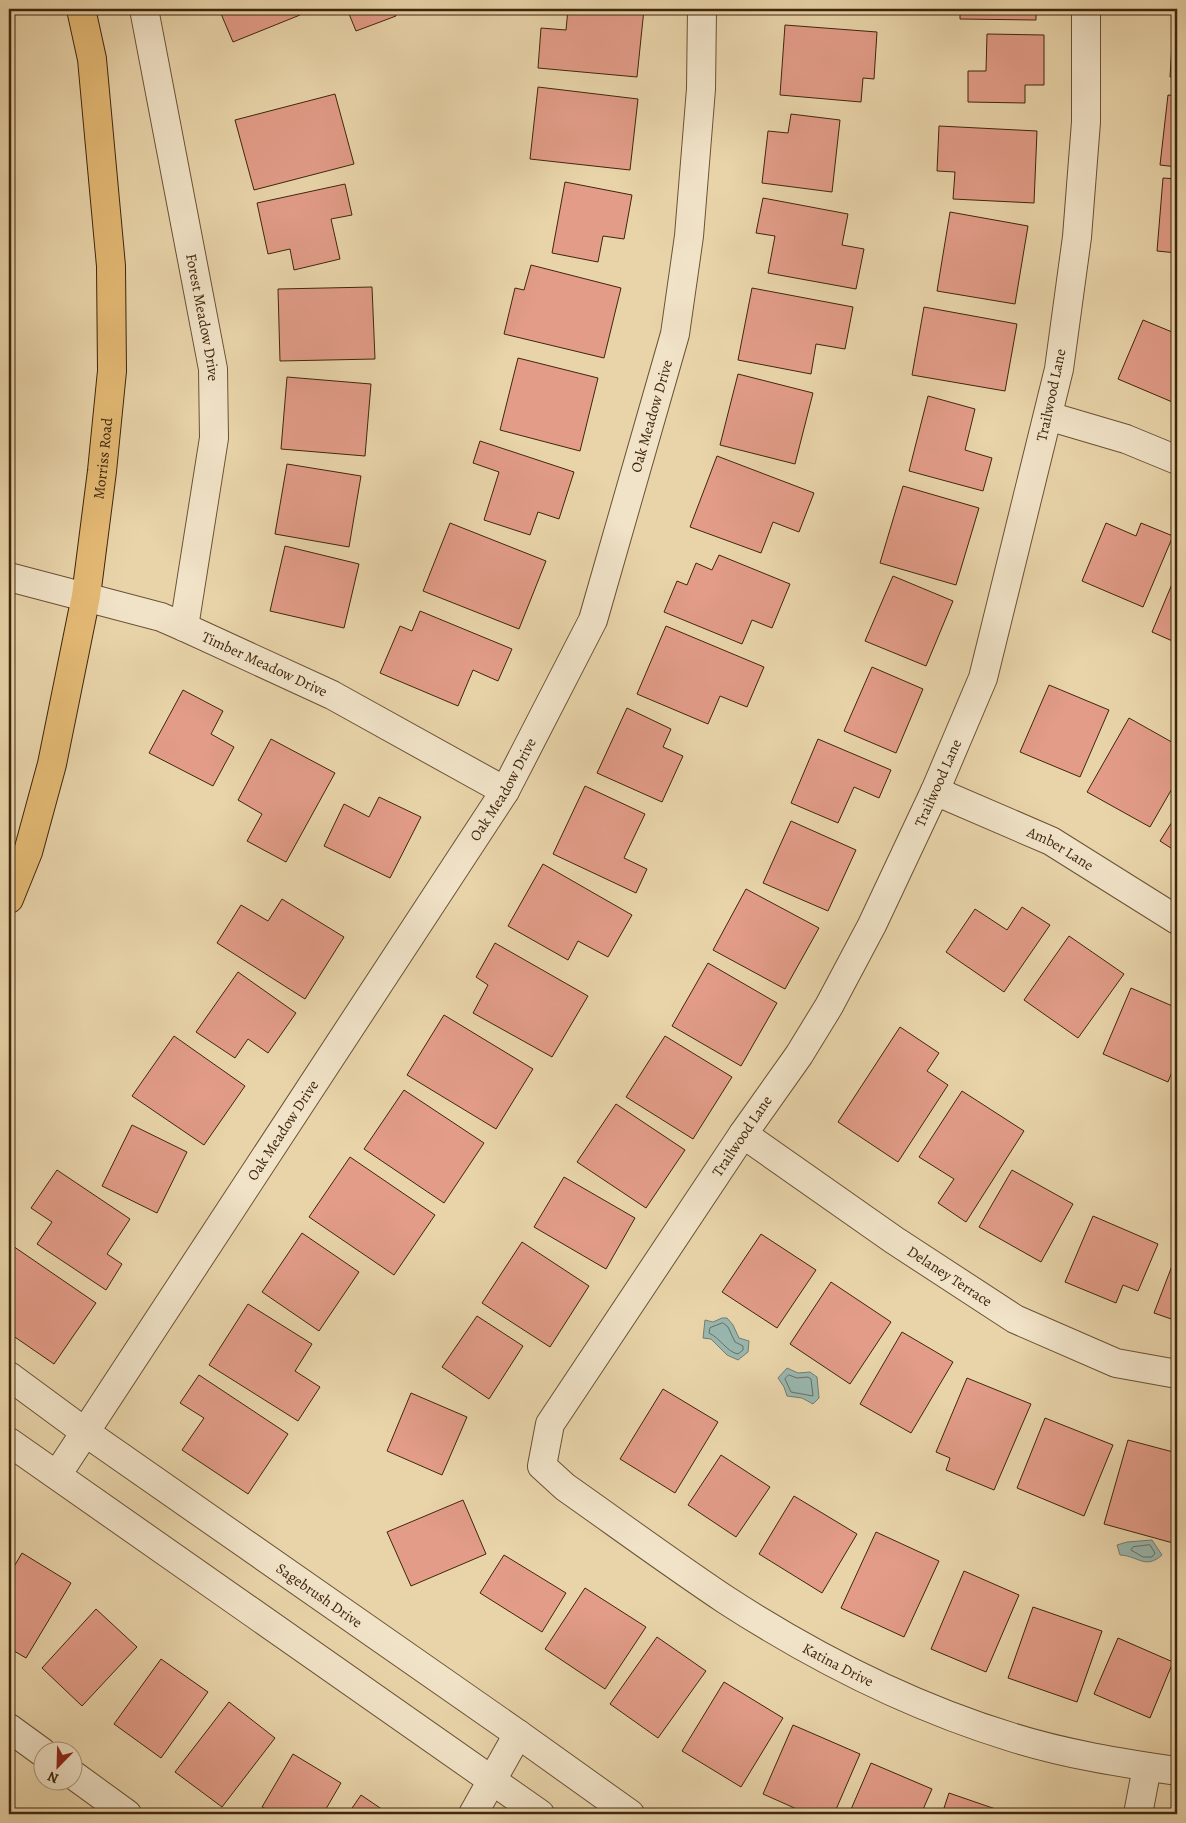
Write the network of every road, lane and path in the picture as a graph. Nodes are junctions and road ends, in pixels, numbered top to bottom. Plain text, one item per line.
1 (81, 9) edge
2 (144, 9) edge
3 (702, 9) edge
4 (1086, 9) edge
5 (1048, 416) junction
6 (1177, 460) edge
7 (9, 576) edge
8 (86, 596) junction
9 (184, 627) junction
10 (504, 791) junction
11 (935, 791) junction
12 (9, 899) edge
13 (1177, 920) edge
14 (743, 1134) junction
15 (1177, 1374) edge
16 (9, 1376) edge
17 (85, 1432) junction
18 (9, 1442) edge
19 (542, 1466) joint
20 (57, 1475) junction
21 (9, 1728) edge
22 (518, 1734) junction
23 (32, 1745) edge
24 (1147, 1767) junction
25 (1177, 1771) edge
26 (492, 1780) junction
27 (82, 1781) edge
28 (127, 1814) edge
29 (473, 1814) edge
30 (540, 1814) edge
31 (630, 1814) edge
32 (1138, 1814) edge

1 - 8 main road, Morriss Road
2 - 9 street, Forest Meadow Drive
3 - 10 street, Oak Meadow Drive
4 - 5 street, Trailwood Lane
5 - 6 street
5 - 11 street, Trailwood Lane
7 - 8 street, Timber Meadow Drive
8 - 9 street, Timber Meadow Drive
8 - 12 main road, Morriss Road
9 - 10 street, Timber Meadow Drive
10 - 17 street, Oak Meadow Drive
11 - 13 street, Amber Lane
11 - 14 street, Trailwood Lane
14 - 15 street, Delaney Terrace
14 - 19 street, Trailwood Lane
16 - 17 street, Sagebrush Drive
17 - 20 street, Oak Meadow Drive
17 - 22 street, Sagebrush Drive
18 - 20 street
19 - 24 street, Katina Drive
20 - 26 street
21 - 23 street
22 - 26 street
22 - 31 street, Sagebrush Drive
24 - 25 street, Katina Drive
24 - 32 street
26 - 29 street
26 - 30 street
27 - 28 street

